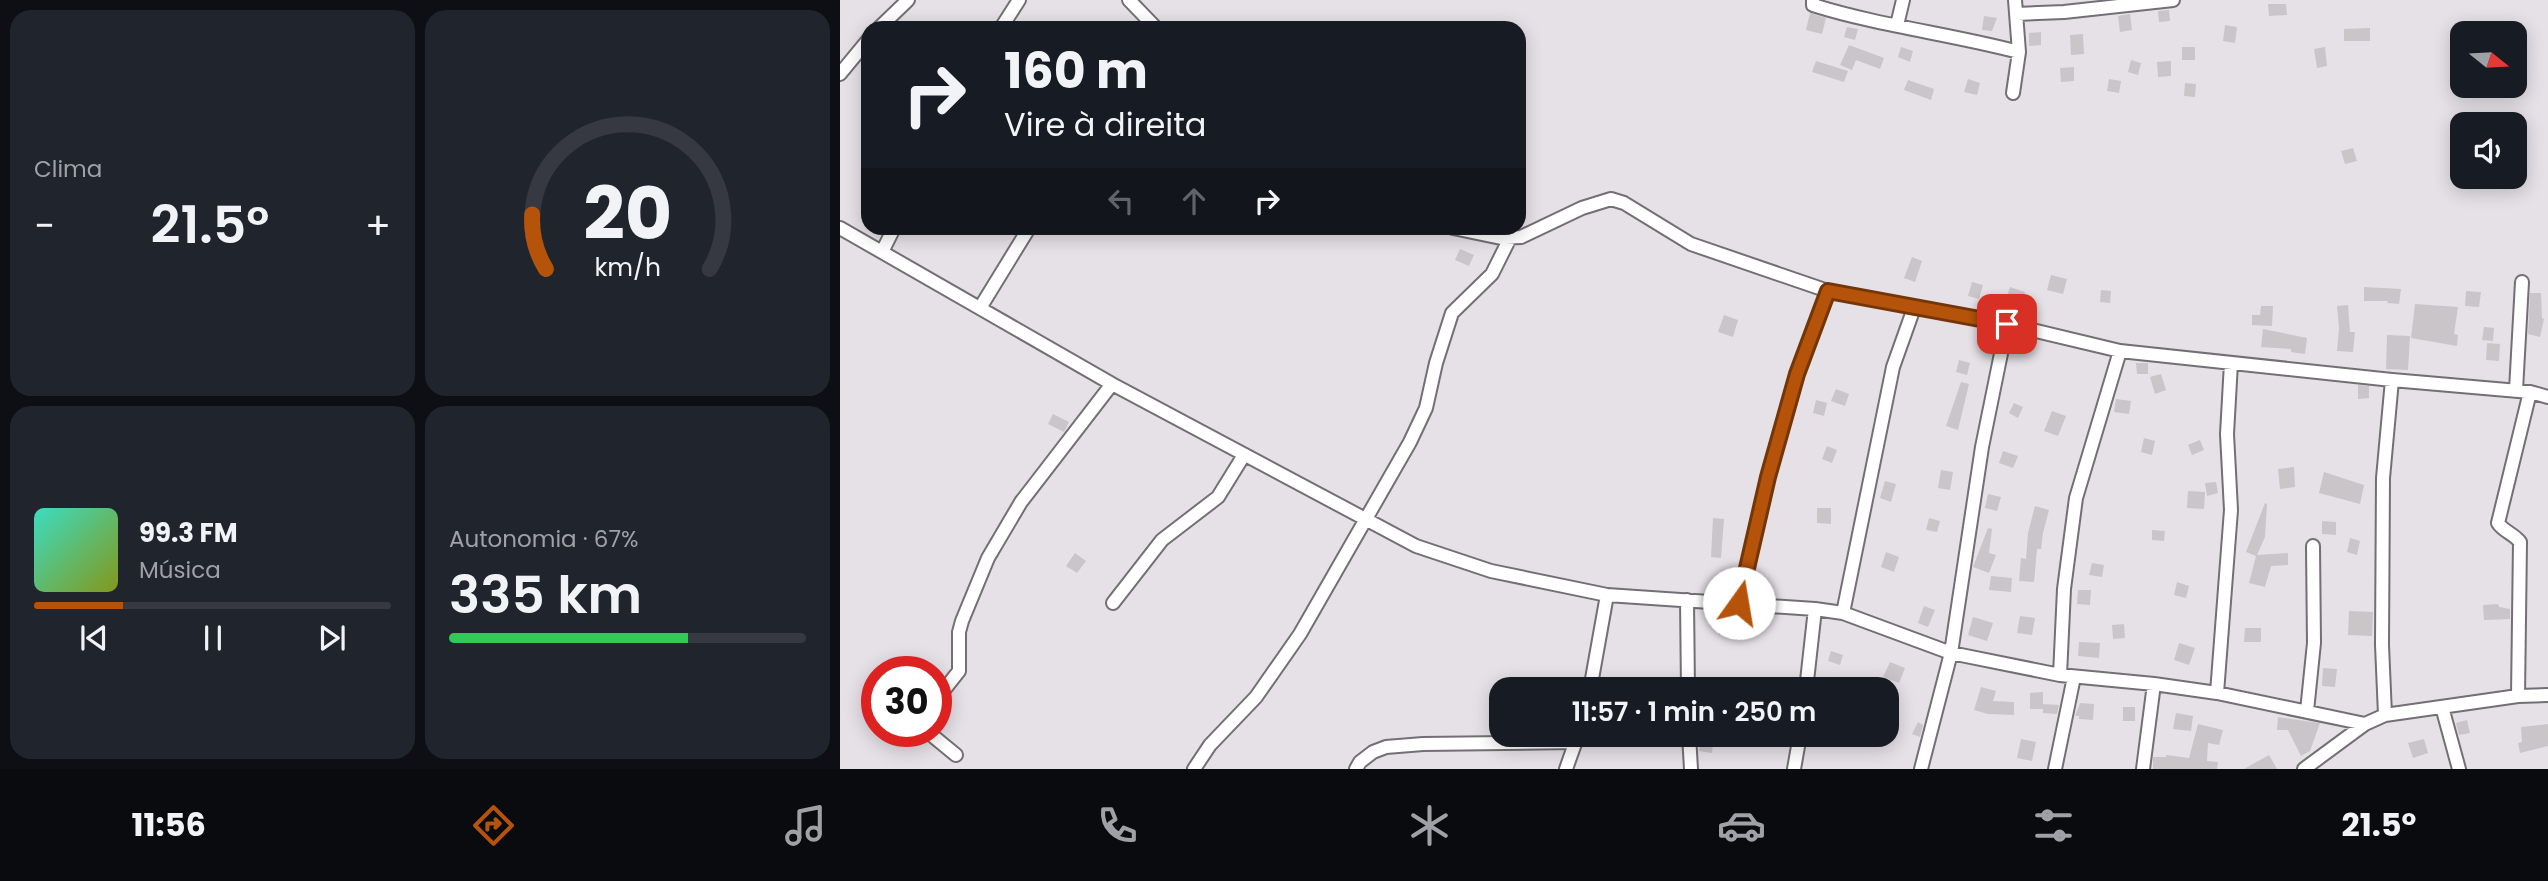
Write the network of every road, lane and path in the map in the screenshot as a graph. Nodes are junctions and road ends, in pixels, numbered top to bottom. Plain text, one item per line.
1 (908, 0) edge
2 (1019, 0) edge
3 (1129, 0) edge
4 (1813, 0) edge
5 (1903, 0) edge
6 (2015, 0) edge
7 (2173, 0) edge
8 (2104, 4) edge
9 (2017, 14) junction
10 (886, 21) edge
11 (1006, 21) edge
12 (1149, 21) edge
13 (1897, 25) junction
14 (861, 48) edge
15 (2019, 52) junction
16 (840, 74) edge
17 (2013, 93) dead end
18 (840, 228) edge
19 (890, 235) edge
20 (1025, 235) edge
21 (1484, 235) edge
22 (1525, 235) edge
23 (1526, 235) edge
24 (1510, 238) junction
25 (882, 252) junction
26 (2522, 282) dead end
27 (1828, 291) junction
28 (980, 308) junction
29 (1914, 308) junction
30 (2007, 324) junction
31 (2120, 351) junction
32 (2231, 363) junction
33 (2392, 380) junction
34 (1112, 384) junction
35 (2516, 390) junction
36 (2530, 392) junction
37 (2548, 397) edge
38 (1244, 455) junction
39 (1366, 522) junction
40 (2313, 546) dead end
41 (1607, 595) junction
42 (1687, 600) junction
43 (1113, 603) dead end
44 (1739, 603) junction
45 (1815, 609) junction
46 (1843, 613) junction
47 (1951, 653) junction
48 (2060, 676) junction
49 (1592, 677) edge
50 (1688, 677) edge
51 (1807, 677) edge
52 (2074, 677) junction
53 (952, 680) edge
54 (2154, 684) junction
55 (2217, 692) junction
56 (2548, 695) edge
57 (2518, 696) junction
58 (2442, 707) junction
59 (2307, 710) junction
60 (2385, 715) junction
61 (2365, 724) junction
62 (1489, 741) edge
63 (946, 747) edge
64 (1574, 747) edge
65 (1690, 747) edge
66 (1798, 747) edge
67 (956, 755) dead end
68 (1194, 769) edge
69 (1356, 769) edge
70 (1566, 769) edge
71 (1691, 769) edge
72 (1794, 769) edge
73 (1921, 769) edge
74 (2055, 769) edge
75 (2143, 769) edge
76 (2304, 769) edge
77 (2459, 769) edge

1 - 10 street
2 - 11 street
3 - 12 street
4 - 13 street
5 - 13 street
6 - 9 street
7 - 8 street
8 - 9 street
9 - 15 street
13 - 15 street
14 - 16 street
15 - 17 street
18 - 25 street
19 - 25 street
20 - 28 street
21 - 24 street
22 - 24 street
23 - 27 street
24 - 39 street
25 - 28 street
26 - 35 street
27 - 29 street
27 - 44 street
28 - 34 street
29 - 30 street
29 - 46 street
30 - 31 street
30 - 47 street
31 - 32 street
31 - 48 street
32 - 33 street
32 - 55 street
33 - 35 street
33 - 60 street
34 - 38 street
34 - 53 street
35 - 36 street
36 - 37 street
36 - 57 street
38 - 39 street
38 - 43 street
39 - 41 street
39 - 68 street
40 - 59 street
41 - 42 street
41 - 49 street
42 - 44 street
42 - 50 street
44 - 45 street
45 - 46 street
45 - 51 street
46 - 47 street
47 - 48 street
47 - 73 street
48 - 52 street
52 - 54 street
52 - 74 street
54 - 55 street
54 - 75 street
55 - 59 street
56 - 57 street
57 - 58 street
58 - 60 street
58 - 77 street
59 - 61 street
60 - 61 street
61 - 76 street
62 - 69 street
63 - 67 street
64 - 70 street
65 - 71 street
66 - 72 street

